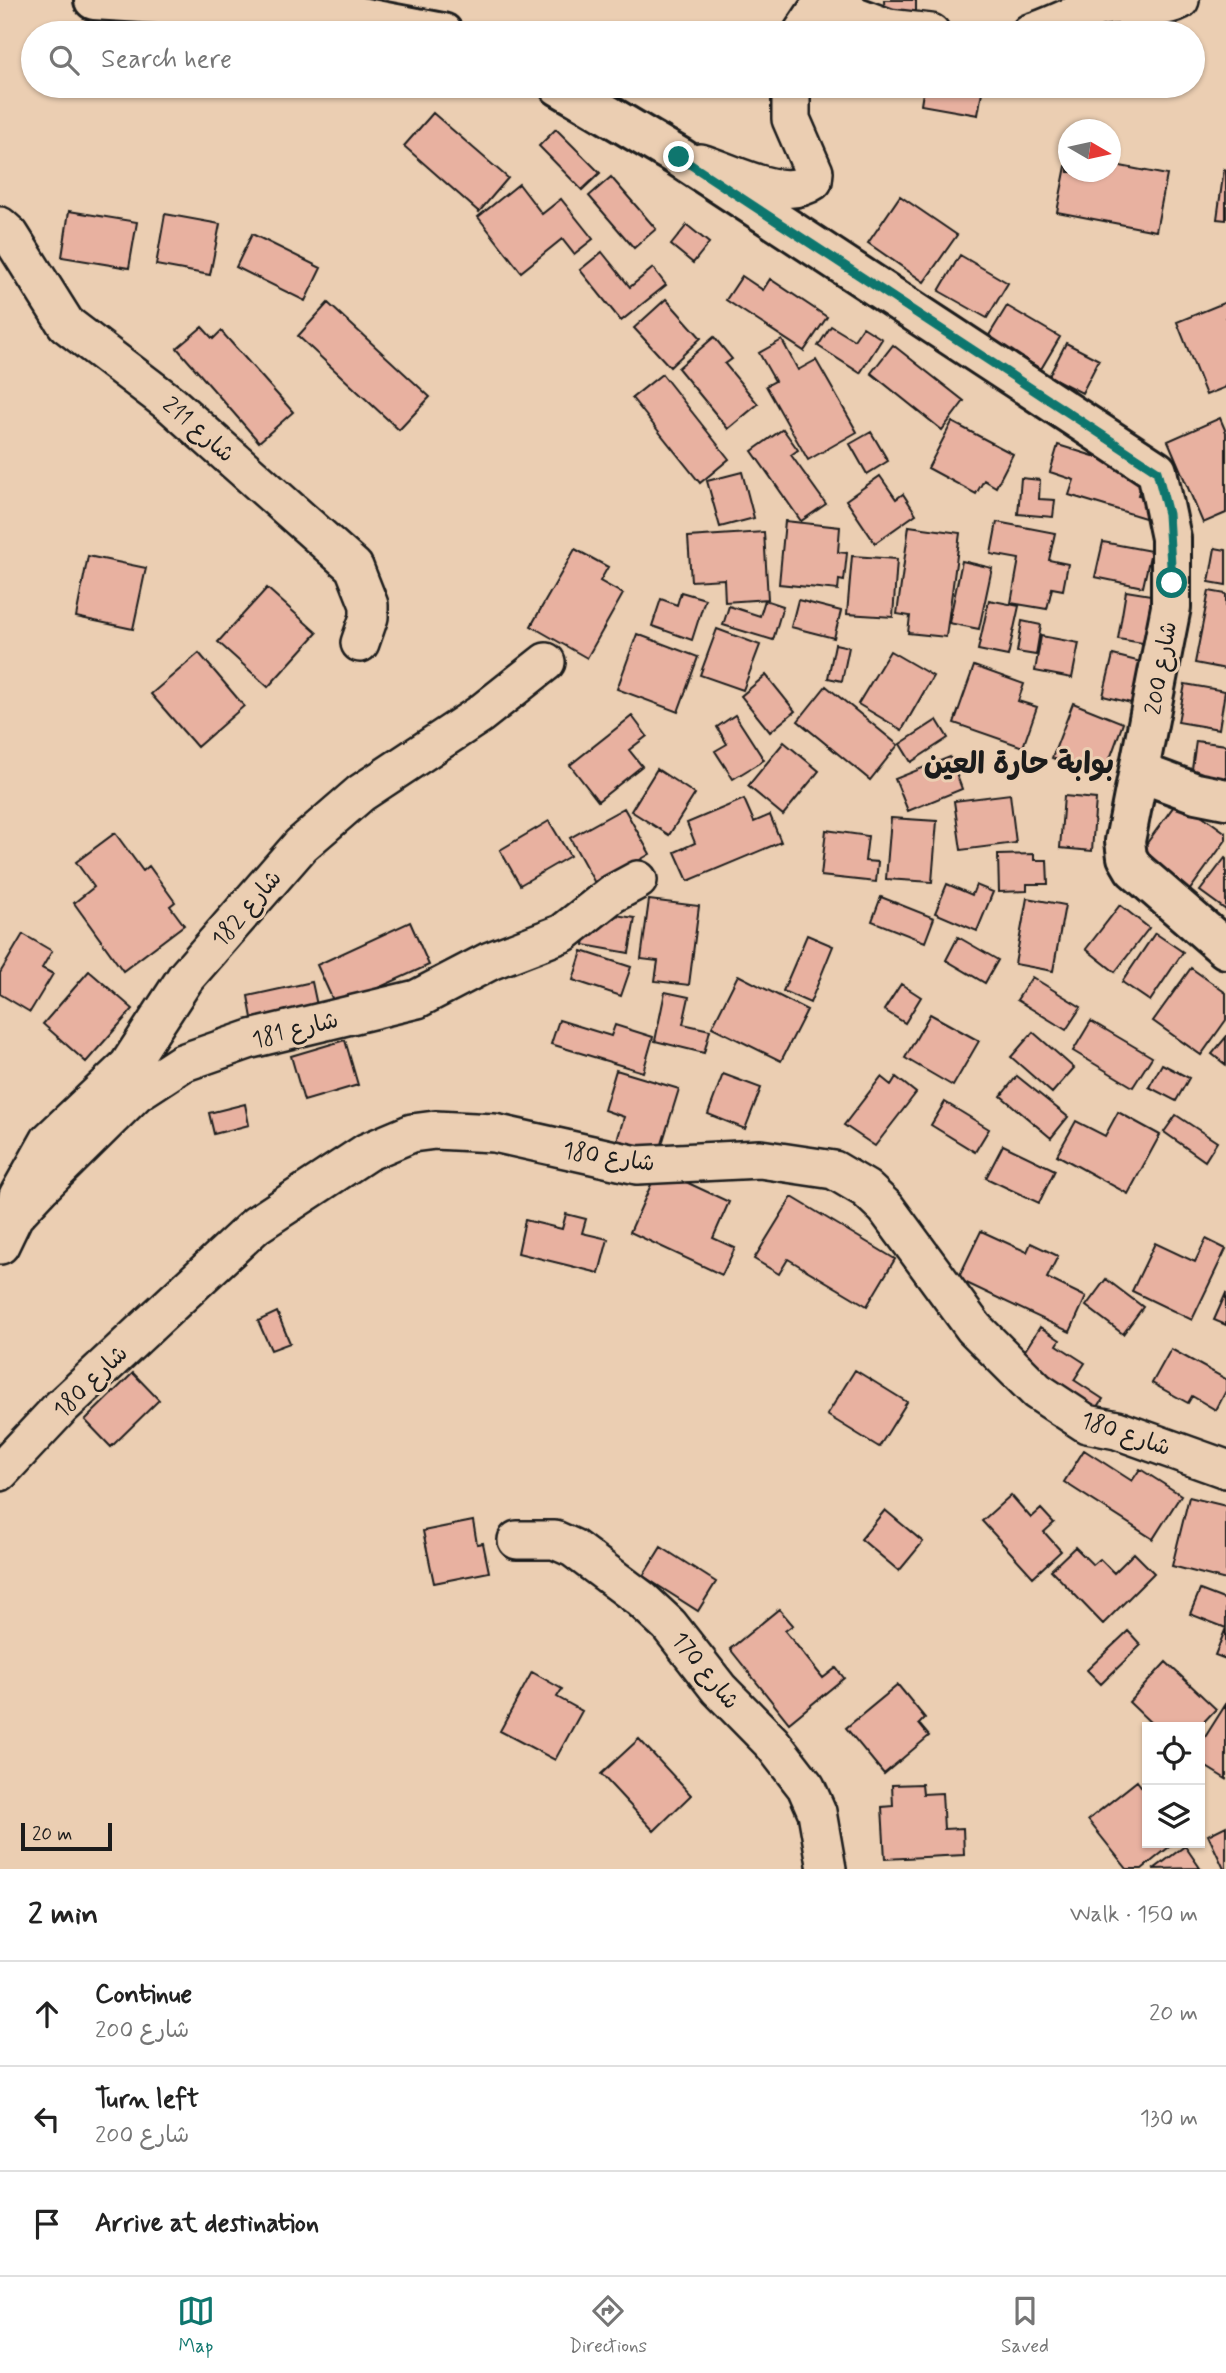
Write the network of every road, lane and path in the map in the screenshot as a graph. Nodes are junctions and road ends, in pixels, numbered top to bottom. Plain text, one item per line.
1 (94, 0) edge
2 (1180, 0) edge
3 (380, 21) edge
4 (810, 21) edge
5 (867, 21) edge
6 (1062, 21) edge
7 (579, 98) edge
8 (790, 98) edge
9 (679, 157) junction
10 (0, 226) edge
11 (360, 643) dead end
12 (546, 662) dead end
13 (1139, 772) junction
14 (1226, 799) edge
15 (638, 880) dead end
16 (1226, 949) edge
17 (7, 1231) edge
18 (1226, 1469) edge
19 (0, 1472) edge
20 (517, 1540) dead end
21 (827, 1869) edge

1 - 3 main road
2 - 6 street
4 - 5 street
7 - 9 main road, شارع 200
8 - 9 street
9 - 13 main road, شارع 200
10 - 11 street, شارع 211
12 - 17 street, شارع 182
13 - 14 main road
13 - 16 main road, شارع 200
15 - 17 street, شارع 181
18 - 19 street, شارع 180
20 - 21 street, شارع 170

